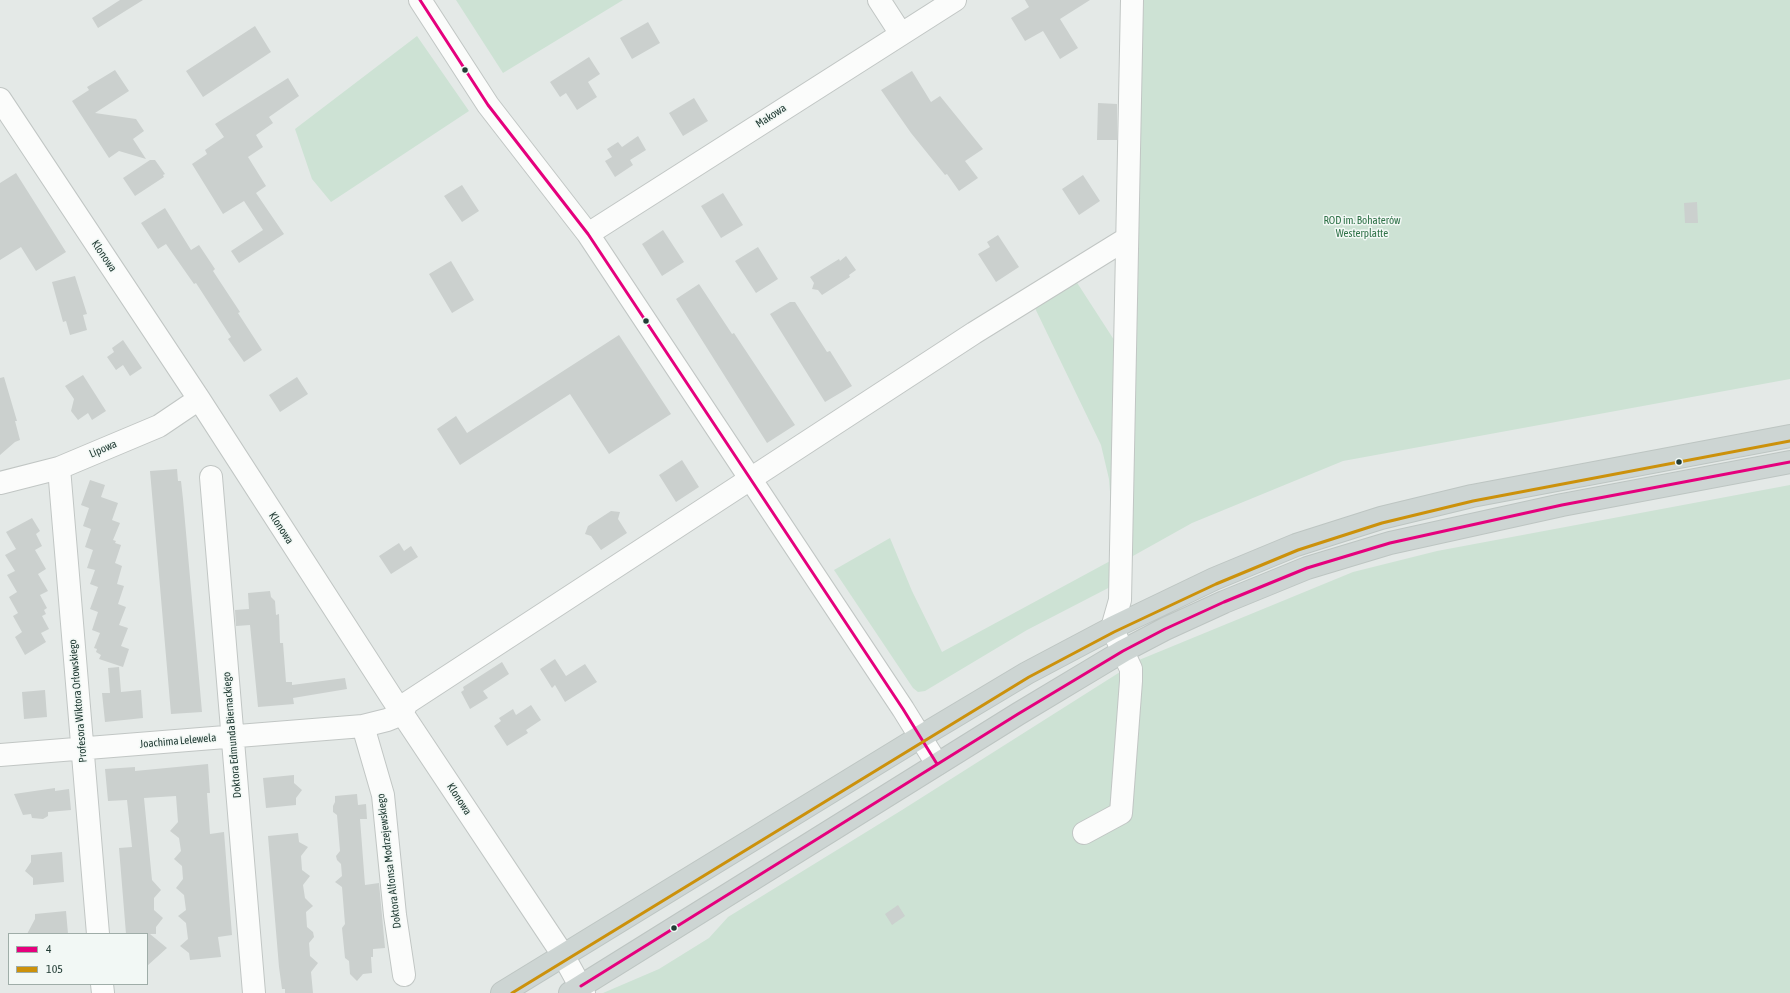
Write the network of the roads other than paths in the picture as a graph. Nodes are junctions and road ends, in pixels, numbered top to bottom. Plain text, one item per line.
1 (420, 0) edge
2 (879, 0) edge
3 (955, 0) edge
4 (1132, 0) edge
5 (901, 34) junction
6 (0, 99) edge
7 (588, 234) junction
8 (1126, 239) junction
9 (200, 400) junction
10 (1790, 436) edge
11 (1790, 462) edge
12 (59, 468) junction
13 (211, 477) dead end
14 (751, 480) junction
15 (0, 483) edge
16 (1112, 628) junction
17 (1122, 651) junction
18 (402, 714) junction
19 (363, 726) junction
20 (232, 736) junction
21 (920, 736) junction
22 (82, 749) junction
23 (0, 755) edge
24 (937, 764) junction
25 (1084, 833) dead end
26 (98, 933) edge
27 (563, 956) junction
28 (404, 975) dead end
29 (578, 991) edge
30 (254, 993) edge
31 (502, 993) edge

1 - 7 street
2 - 5 street
3 - 5 street, Makowa
4 - 8 street
5 - 7 street, Makowa
6 - 9 street, Klonowa
7 - 14 street
8 - 14 street
8 - 16 street
9 - 12 street, Lipowa
9 - 18 street, Klonowa
10 - 16 main road
11 - 17 main road
12 - 15 street, Lipowa
12 - 22 street, Profesora Wiktora Orłowskiego
13 - 20 street, Doktora Edmunda Biernackiego
14 - 18 street
14 - 21 street
16 - 17 street
16 - 21 main road
17 - 24 main road
17 - 25 street
18 - 19 street, Joachima Lelewela
18 - 27 street, Klonowa
19 - 20 street, Joachima Lelewela
19 - 28 street, Doktora Alfonsa Modrzejewskiego
20 - 22 street, Joachima Lelewela
20 - 30 street, Doktora Edmunda Biernackiego
21 - 24 street
21 - 27 main road
22 - 23 street, Joachima Lelewela
22 - 26 street, Profesora Wiktora Orłowskiego
24 - 29 main road
27 - 29 street, Klonowa
27 - 31 main road

